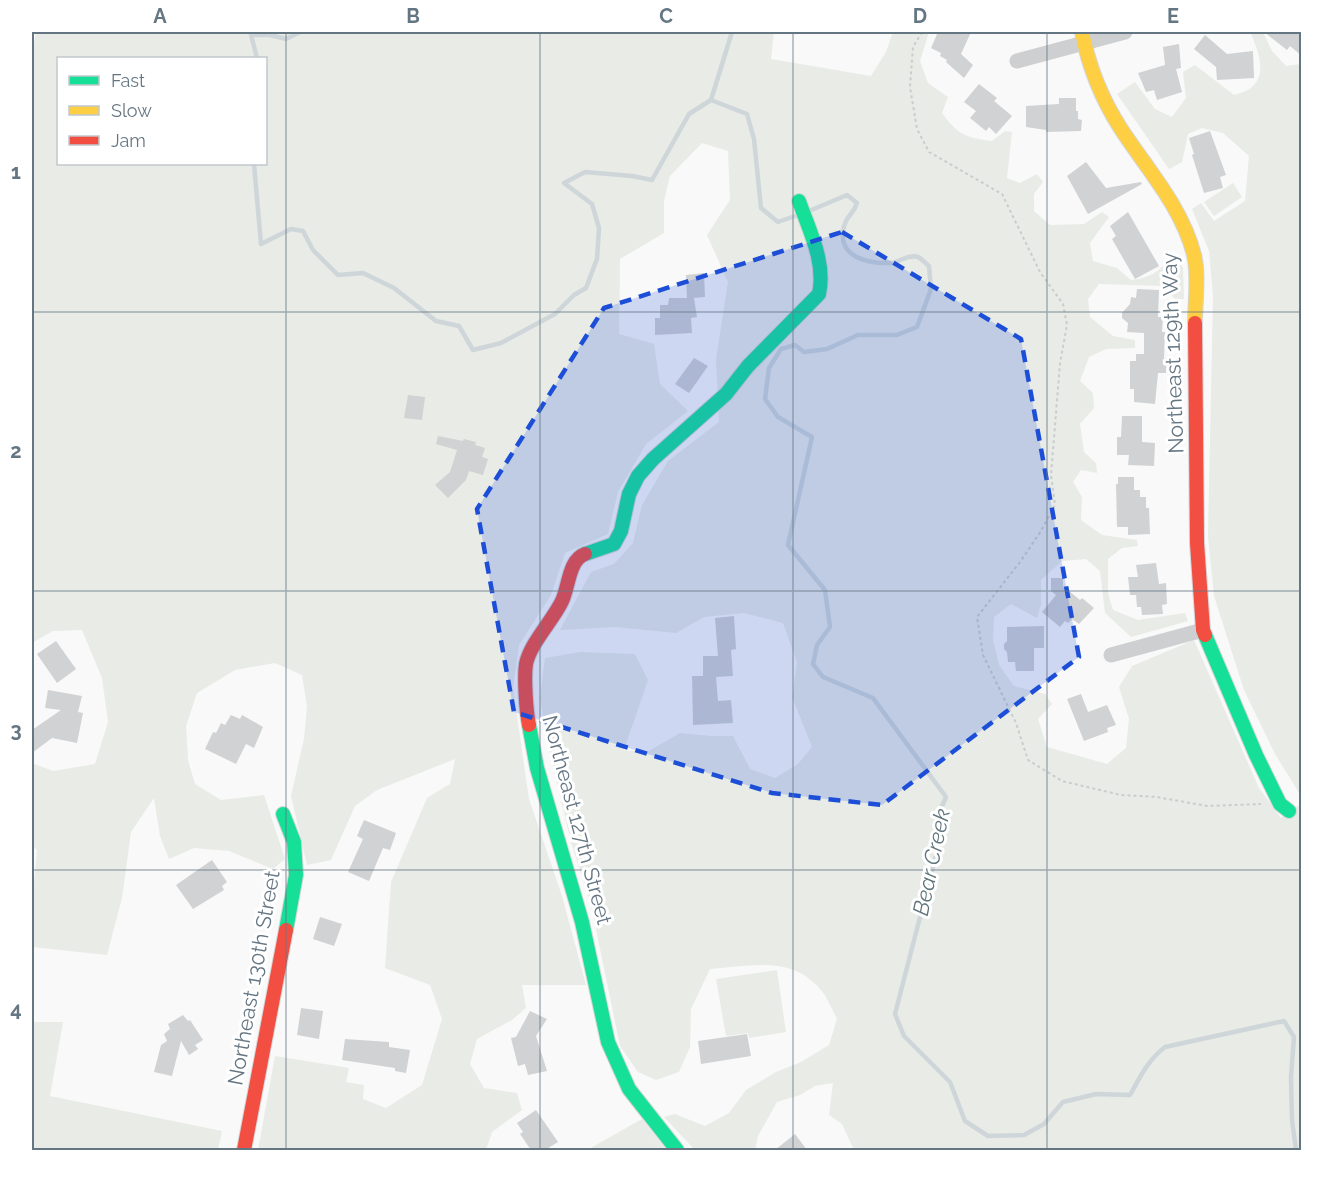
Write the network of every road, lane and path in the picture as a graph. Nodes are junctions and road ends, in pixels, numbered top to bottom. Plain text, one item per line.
1 (922, 32) edge
2 (1125, 32) edge
3 (1083, 38) edge
4 (1017, 61) dead end
5 (799, 201) dead end
6 (1203, 630) junction
7 (1111, 656) dead end
8 (1285, 807) joint
9 (283, 814) dead end
10 (244, 1150) edge
11 (677, 1150) edge

1 - 8 path
2 - 3 street
3 - 4 street
3 - 6 street, Northeast 129th Way
5 - 11 street, Northeast 127th Street
6 - 7 street
6 - 8 street, Northeast 129th Way
9 - 10 street, Northeast 130th Street

